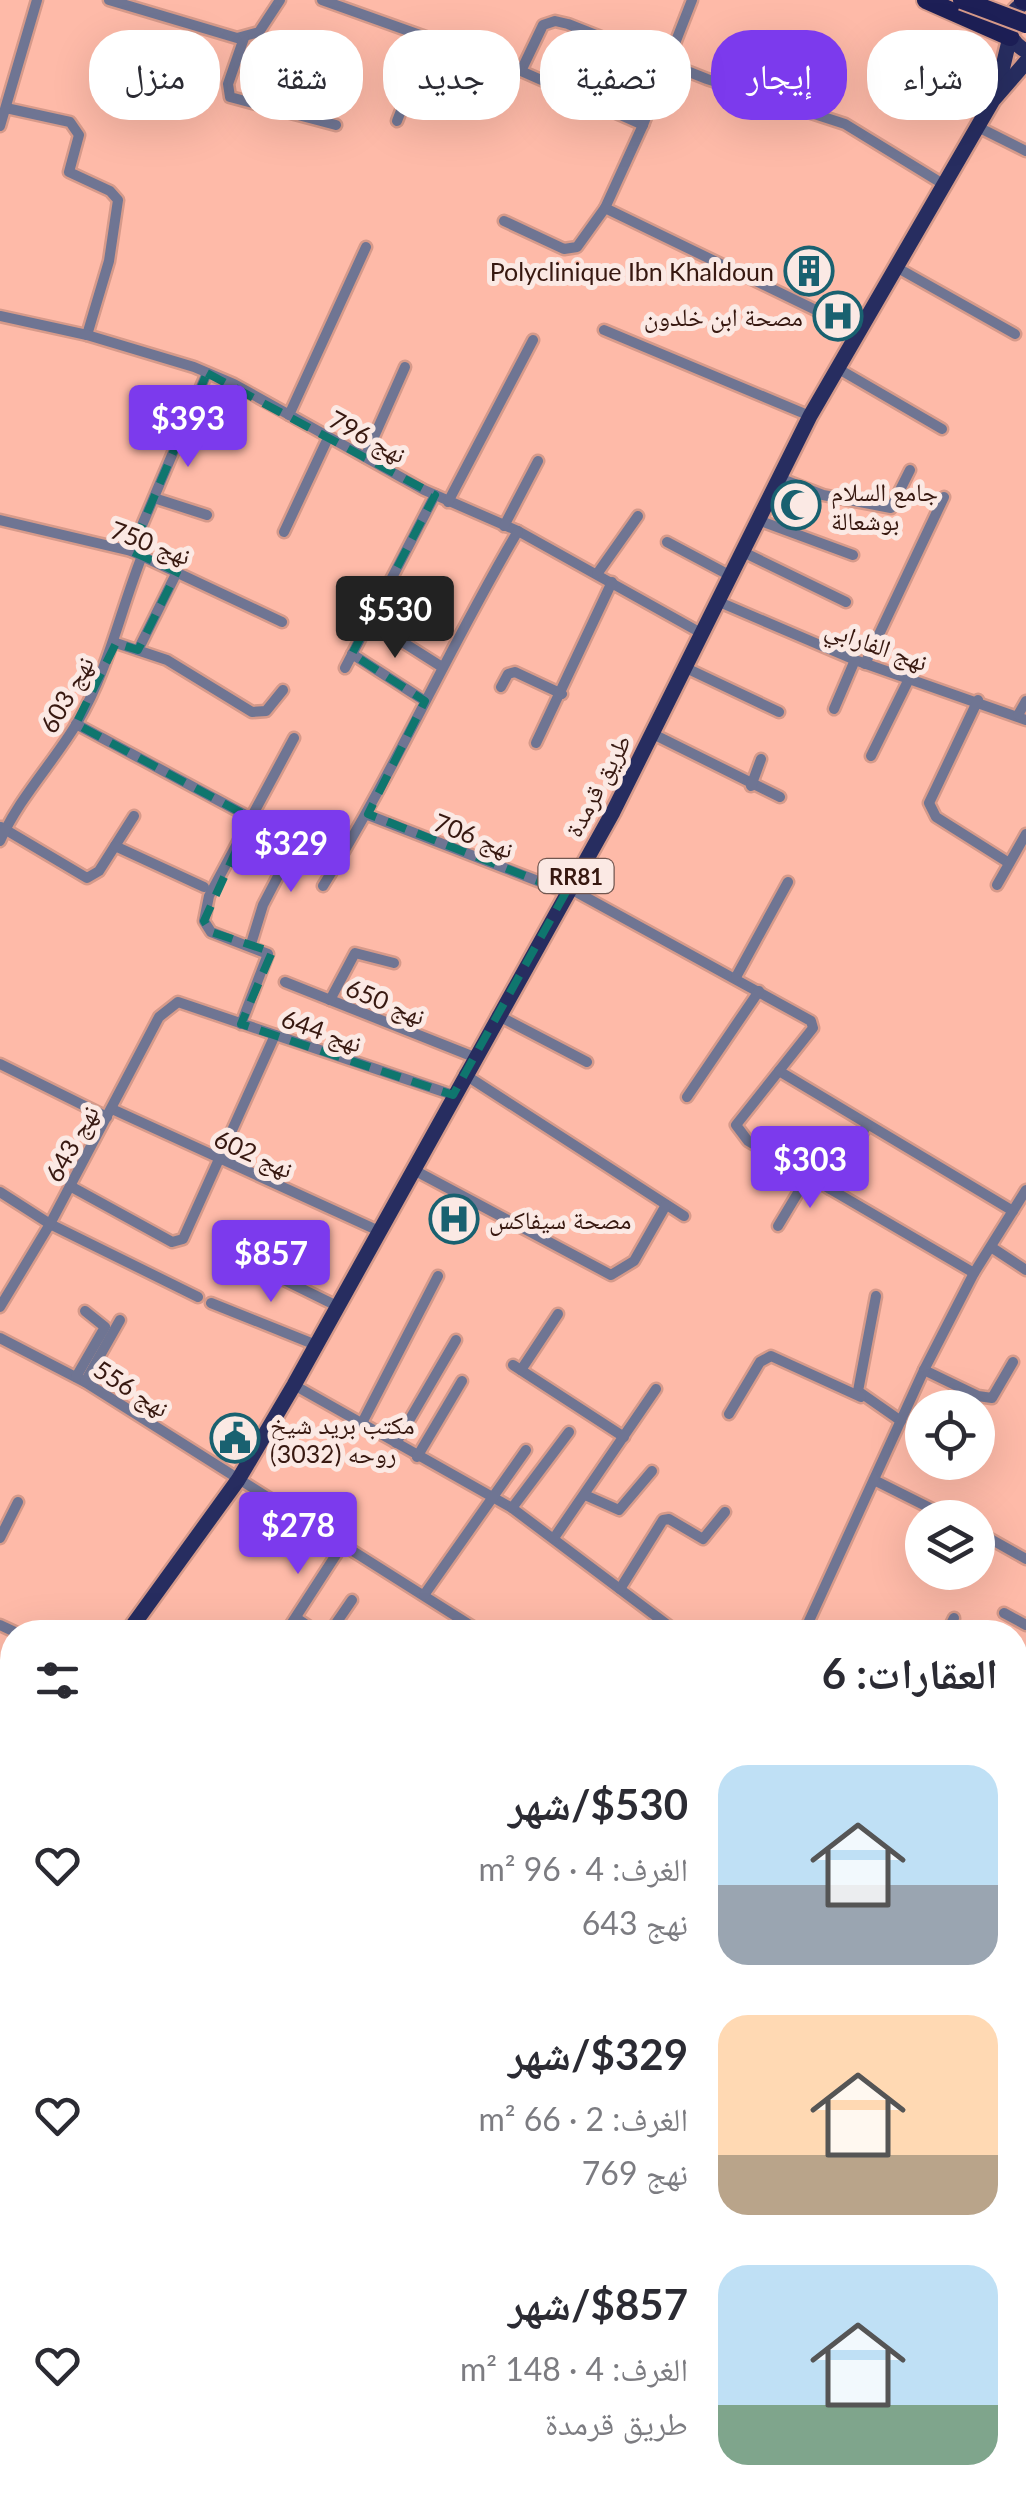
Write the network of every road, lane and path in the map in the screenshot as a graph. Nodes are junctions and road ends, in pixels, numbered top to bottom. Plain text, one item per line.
1 (38, 0) edge
2 (109, 0) edge
3 (280, 0) edge
4 (322, 0) edge
5 (692, 0) edge
6 (926, 0) edge
7 (962, 0) edge
8 (997, 0) edge
9 (1025, 1) edge
10 (1026, 11) edge
11 (1026, 24) edge
12 (260, 30) edge
13 (404, 30) edge
14 (542, 30) edge
15 (578, 30) edge
16 (680, 30) edge
17 (540, 31) edge
18 (240, 37) edge
19 (1010, 37) junction
20 (240, 50) edge
21 (1026, 51) edge
22 (1026, 62) edge
23 (521, 71) joint
24 (691, 72) edge
25 (998, 88) edge
26 (998, 95) edge
27 (240, 100) edge
28 (6, 108) junction
29 (317, 120) edge
30 (645, 120) edge
31 (982, 120) edge
32 (336, 125) dead end
33 (643, 125) junction
34 (0, 126) edge
35 (978, 127) junction
36 (1026, 152) edge
37 (943, 184) junction
38 (605, 208) junction
39 (504, 221) dead end
40 (366, 246) dead end
41 (896, 267) junction
42 (0, 316) edge
43 (604, 330) dead end
44 (859, 331) junction
45 (1015, 334) dead end
46 (87, 335) junction
47 (533, 340) dead end
48 (405, 367) dead end
49 (837, 368) junction
50 (207, 373) junction
51 (289, 415) junction
52 (810, 416) junction
53 (942, 429) dead end
54 (328, 438) junction
55 (365, 457) junction
56 (538, 460) dead end
57 (910, 470) dead end
58 (779, 478) junction
59 (435, 495) junction
60 (944, 497) dead end
61 (154, 498) junction
62 (448, 502) junction
63 (207, 515) dead end
64 (638, 516) dead end
65 (0, 520) edge
66 (758, 520) junction
67 (504, 526) junction
68 (518, 531) junction
69 (284, 532) dead end
70 (667, 542) dead end
71 (130, 551) junction
72 (741, 552) junction
73 (142, 556) junction
74 (852, 556) dead end
75 (177, 572) junction
76 (598, 574) junction
77 (729, 575) junction
78 (612, 582) junction
79 (717, 601) junction
80 (846, 602) dead end
81 (282, 622) dead end
82 (370, 622) junction
83 (701, 633) junction
84 (116, 643) junction
85 (138, 650) junction
86 (352, 654) junction
87 (860, 662) junction
88 (442, 667) junction
89 (346, 668) dead end
90 (684, 668) junction
91 (909, 679) junction
92 (500, 687) dead end
93 (283, 690) dead end
94 (562, 694) junction
95 (978, 700) junction
96 (425, 701) junction
97 (1026, 701) edge
98 (834, 709) dead end
99 (779, 712) dead end
100 (1022, 717) edge
101 (76, 724) junction
102 (653, 734) junction
103 (294, 738) dead end
104 (536, 743) dead end
105 (870, 756) dead end
106 (761, 759) dead end
107 (751, 786) junction
108 (780, 798) dead end
109 (368, 815) junction
110 (134, 816) dead end
111 (250, 818) junction
112 (3, 828) edge
113 (300, 834) dead end
114 (1026, 834) edge
115 (0, 841) edge
116 (116, 846) junction
117 (1009, 862) junction
118 (788, 882) dead end
119 (997, 885) dead end
120 (204, 886) dead end
121 (323, 886) dead end
122 (568, 890) junction
123 (251, 944) junction
124 (394, 963) dead end
125 (736, 977) junction
126 (285, 982) dead end
127 (759, 991) junction
128 (330, 1000) junction
129 (178, 1002) joint
130 (497, 1015) junction
131 (241, 1024) junction
132 (275, 1035) junction
133 (474, 1057) junction
134 (587, 1062) dead end
135 (0, 1064) edge
136 (778, 1071) junction
137 (464, 1074) junction
138 (453, 1095) junction
139 (686, 1096) dead end
140 (110, 1113) junction
141 (867, 1125) junction
142 (221, 1160) junction
143 (412, 1170) junction
144 (808, 1176) junction
145 (70, 1186) junction
146 (830, 1189) junction
147 (1026, 1190) edge
148 (0, 1192) edge
149 (666, 1204) junction
150 (1013, 1211) junction
151 (684, 1216) dead end
152 (50, 1224) junction
153 (778, 1226) dead end
154 (379, 1231) junction
155 (991, 1248) junction
156 (228, 1253) dead end
157 (1026, 1270) edge
158 (974, 1273) junction
159 (438, 1276) dead end
160 (876, 1296) dead end
161 (198, 1297) dead end
162 (211, 1303) dead end
163 (338, 1306) junction
164 (0, 1307) edge
165 (85, 1310) dead end
166 (558, 1314) dead end
167 (120, 1320) dead end
168 (0, 1338) edge
169 (456, 1340) dead end
170 (316, 1345) junction
171 (1013, 1362) dead end
172 (924, 1370) junction
173 (81, 1379) junction
174 (462, 1381) dead end
175 (294, 1385) junction
176 (656, 1390) dead end
177 (956, 1390) edge
178 (995, 1396) edge
179 (861, 1397) junction
180 (729, 1414) dead end
181 (363, 1421) junction
182 (901, 1421) junction
183 (569, 1432) dead end
184 (624, 1437) junction
185 (396, 1443) junction
186 (526, 1450) dead end
187 (417, 1457) junction
188 (652, 1470) dead end
189 (238, 1480) junction
190 (874, 1480) junction
191 (585, 1495) junction
192 (491, 1496) junction
193 (914, 1500) edge
194 (18, 1502) dead end
195 (512, 1508) junction
196 (725, 1512) dead end
197 (0, 1538) edge
198 (554, 1538) junction
199 (995, 1542) edge
200 (343, 1544) junction
201 (1026, 1559) edge
202 (620, 1589) junction
203 (424, 1595) junction
204 (352, 1600) dead end
205 (1004, 1613) dead end
206 (296, 1618) joint
207 (137, 1620) edge
208 (299, 1620) edge
209 (338, 1620) edge
210 (463, 1620) edge
211 (661, 1620) edge
212 (810, 1620) edge
213 (1017, 1620) edge

1 - 28 street
2 - 18 street
3 - 12 street
4 - 13 street
5 - 16 street
6 - 19 highway
7 - 11 highway, bridge
8 - 10 highway
9 - 19 main road, RR81
14 - 15 street
17 - 23 street
19 - 21 main road
19 - 25 main road, طريق قرمدة / RR81
20 - 27 street
22 - 26 main road, طريق قرمدة / RR81
23 - 33 street
24 - 37 street
28 - 34 street
28 - 46 street
29 - 32 street
30 - 33 street
31 - 35 main road, طريق قرمدة / RR81
33 - 38 street
35 - 36 street
35 - 37 main road, طريق قرمدة / RR81
37 - 41 main road, طريق قرمدة / RR81
38 - 39 street
38 - 44 street
40 - 51 street
41 - 44 main road, طريق قرمدة / RR81
41 - 45 street
42 - 46 street, نهج 796
43 - 52 street
44 - 49 main road, طريق قرمدة / RR81
46 - 50 street, نهج 796
47 - 62 street
48 - 55 street
49 - 52 main road, طريق قرمدة / RR81
49 - 53 street
50 - 51 street, نهج 796
50 - 61 street
51 - 54 street, نهج 796
52 - 58 main road, طريق قرمدة / RR81
54 - 55 street, نهج 796
54 - 69 street
55 - 59 street, نهج 796
56 - 67 street
57 - 58 street
58 - 66 main road, طريق قرمدة / RR81
59 - 62 street, نهج 796
59 - 82 street
60 - 87 street
61 - 63 street
61 - 71 street
62 - 67 street, نهج 796
64 - 76 street
65 - 71 street, نهج 750
66 - 72 main road, طريق قرمدة / RR81
66 - 74 street
67 - 68 street, نهج 796
68 - 76 street, نهج 796
68 - 88 street
70 - 77 street
71 - 73 street, نهج 750
72 - 77 main road, طريق قرمدة / RR81
72 - 80 street
73 - 75 street, نهج 750
73 - 84 street, نهج 603
75 - 81 street, نهج 750
75 - 85 street
76 - 78 street, نهج 796
77 - 79 main road, طريق قرمدة / RR81
78 - 83 street, نهج 796
78 - 94 street
79 - 83 main road, طريق قرمدة / RR81
79 - 87 street, نهج الفارابي
82 - 86 street
82 - 88 street
83 - 90 main road, طريق قرمدة / RR81
84 - 85 street
84 - 101 street, نهج 603
85 - 93 street
86 - 89 street
86 - 96 street
87 - 91 street, نهج الفارابي
87 - 98 street
88 - 96 street
90 - 99 street
90 - 102 main road, طريق قرمدة / RR81
91 - 95 street, نهج الفارابي
91 - 105 street
92 - 94 street
94 - 104 street
95 - 100 street, نهج الفارابي
95 - 117 street
96 - 109 street
97 - 100 street
101 - 111 street
101 - 112 street, نهج 603
102 - 107 street
102 - 122 main road, طريق قرمدة / RR81
103 - 111 street
106 - 107 street
107 - 108 street
109 - 121 street
109 - 122 street, نهج 706
110 - 116 street
111 - 123 street
112 - 115 street, نهج 603
112 - 116 street
113 - 123 street
114 - 117 street
116 - 120 street
117 - 119 street
118 - 125 street
122 - 125 street, نهج 706
122 - 130 main road, طريق قرمدة / RR81
123 - 131 street
124 - 128 street
125 - 127 street, نهج 706
126 - 128 street, نهج 650
127 - 136 street, نهج 706
127 - 139 street
128 - 133 street, نهج 650
129 - 131 street, نهج 644
129 - 140 street, نهج 643
130 - 133 main road, طريق قرمدة / RR81
130 - 134 street
131 - 132 street, نهج 644
132 - 138 street, نهج 644
132 - 142 street
133 - 137 main road, طريق قرمدة / RR81
135 - 140 street, نهج 602
136 - 141 street
136 - 144 street
137 - 138 main road, طريق قرمدة / RR81
137 - 149 street
138 - 143 main road, طريق قرمدة / RR81
140 - 142 street, نهج 602
140 - 145 street, نهج 643
141 - 146 street
141 - 150 street
142 - 145 street
142 - 154 street, نهج 602
143 - 149 street
143 - 154 main road, طريق قرمدة / RR81
144 - 146 street
144 - 153 street
145 - 152 street, نهج 643
146 - 158 street
147 - 150 street
148 - 152 street
149 - 151 street
150 - 155 street
152 - 161 street
152 - 164 street, نهج 643
154 - 163 main road, طريق قرمدة / RR81
155 - 157 street
155 - 158 street
156 - 163 street
158 - 172 street
159 - 181 street
160 - 179 street
162 - 170 street
163 - 170 main road, طريق قرمدة / RR81
165 - 173 street
166 - 184 street
167 - 173 street
168 - 173 street, نهج 556
169 - 185 street
170 - 175 main road, طريق قرمدة / RR81
171 - 178 street
172 - 177 street
172 - 182 street
173 - 189 street, نهج 556
174 - 187 street
175 - 181 street
175 - 189 main road, طريق قرمدة / RR81
176 - 184 street
179 - 180 street
179 - 182 street
181 - 185 street
182 - 190 street
183 - 195 street
184 - 191 street
185 - 187 street
186 - 192 street
187 - 192 street
188 - 191 street
189 - 200 street, نهج 556
189 - 207 main road, طريق قرمدة / RR81
190 - 193 street
190 - 212 street
191 - 198 street
192 - 195 street
192 - 203 street
194 - 197 street
195 - 198 street
196 - 202 street
198 - 202 street
199 - 201 street
200 - 203 street, نهج 556
200 - 206 street
202 - 211 street
203 - 210 street, نهج 556
204 - 209 street
205 - 213 street
206 - 208 street

